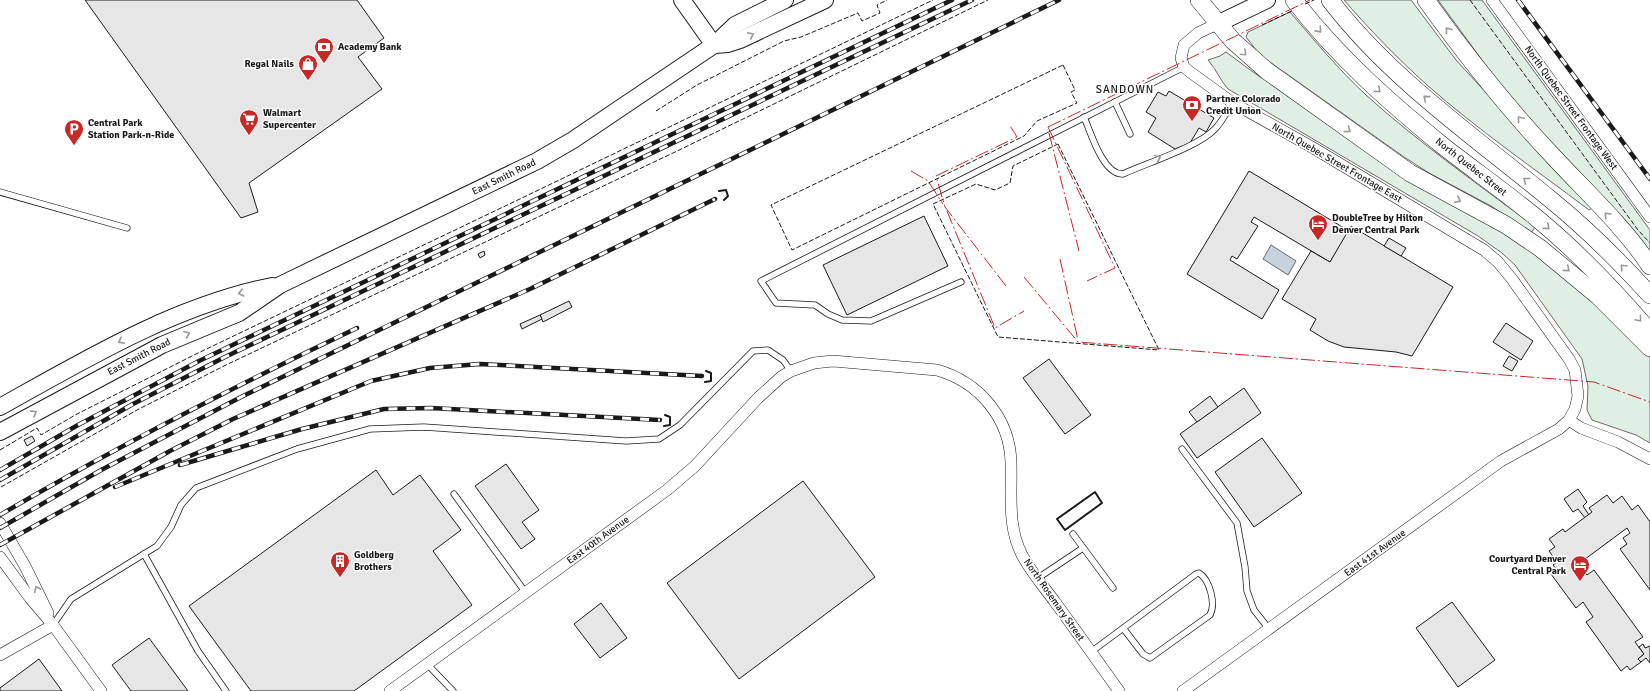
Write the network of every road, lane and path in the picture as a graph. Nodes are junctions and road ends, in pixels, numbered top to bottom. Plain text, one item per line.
1 (682, 0) edge
2 (785, 0) edge
3 (825, 0) edge
4 (1200, 0) edge
5 (1267, 0) edge
6 (1294, 0) edge
7 (1330, 0) edge
8 (1426, 0) edge
9 (1492, 0) edge
10 (1217, 24) junction
11 (714, 45) junction
12 (1184, 67) junction
13 (1115, 102) junction
14 (1233, 103) junction
15 (1084, 117) junction
16 (1130, 134) dead end
17 (0, 192) edge
18 (1650, 217) edge
19 (127, 228) dead end
20 (1650, 266) edge
21 (961, 282) dead end
22 (280, 285) junction
23 (1650, 295) edge
24 (1650, 332) edge
25 (1650, 348) edge
26 (791, 371) junction
27 (0, 407) edge
28 (1569, 420) junction
29 (0, 432) edge
30 (1182, 449) dead end
31 (1650, 459) edge
32 (454, 494) dead end
33 (0, 523) edge
34 (1073, 534) dead end
35 (1083, 548) junction
36 (144, 554) junction
37 (0, 557) edge
38 (1038, 578) junction
39 (1113, 588) dead end
40 (526, 593) junction
41 (53, 625) junction
42 (1124, 628) junction
43 (1269, 629) junction
44 (1091, 652) junction
45 (0, 655) edge
46 (427, 664) junction
47 (101, 691) edge
48 (226, 691) edge
49 (390, 691) edge
50 (453, 691) edge
51 (1119, 691) edge
52 (1183, 691) edge

1 - 11 street
2 - 11 street, East Smith Road
11 -> 3 street, East Smith Road
4 - 10 main road
5 - 10 street
6 -> 24 main road, North Quebec Street
23 -> 7 main road
20 -> 8 main road
9 - 18 street, North Quebec Street Frontage West
10 - 12 street
10 -> 25 main road
11 - 22 street, East Smith Road
12 - 13 lane
12 - 14 street, North Quebec Street Frontage East
13 - 15 lane
13 - 16 lane
15 -> 14 lane
14 - 28 street, North Quebec Street Frontage East
15 - 21 lane
17 - 19 lane
22 -> 27 street, East Smith Road
29 -> 22 street, East Smith Road
26 - 36 lane
26 - 38 street, North Rosemary Street
26 - 40 street, East 40th Avenue
28 - 31 street
28 - 43 street, East 41st Avenue
30 - 43 lane
32 - 40 lane
41 -> 33 street
34 - 35 lane
35 - 38 lane
35 - 39 lane
36 - 41 lane
36 - 48 lane
37 - 41 street
38 - 44 street, North Rosemary Street
40 - 46 street, East 40th Avenue
41 - 45 street
41 - 47 street
42 - 42 lane
42 - 44 lane
43 - 52 street, East 41st Avenue
44 - 51 street, North Rosemary Street
46 - 49 street, East 40th Avenue
46 - 50 lane

